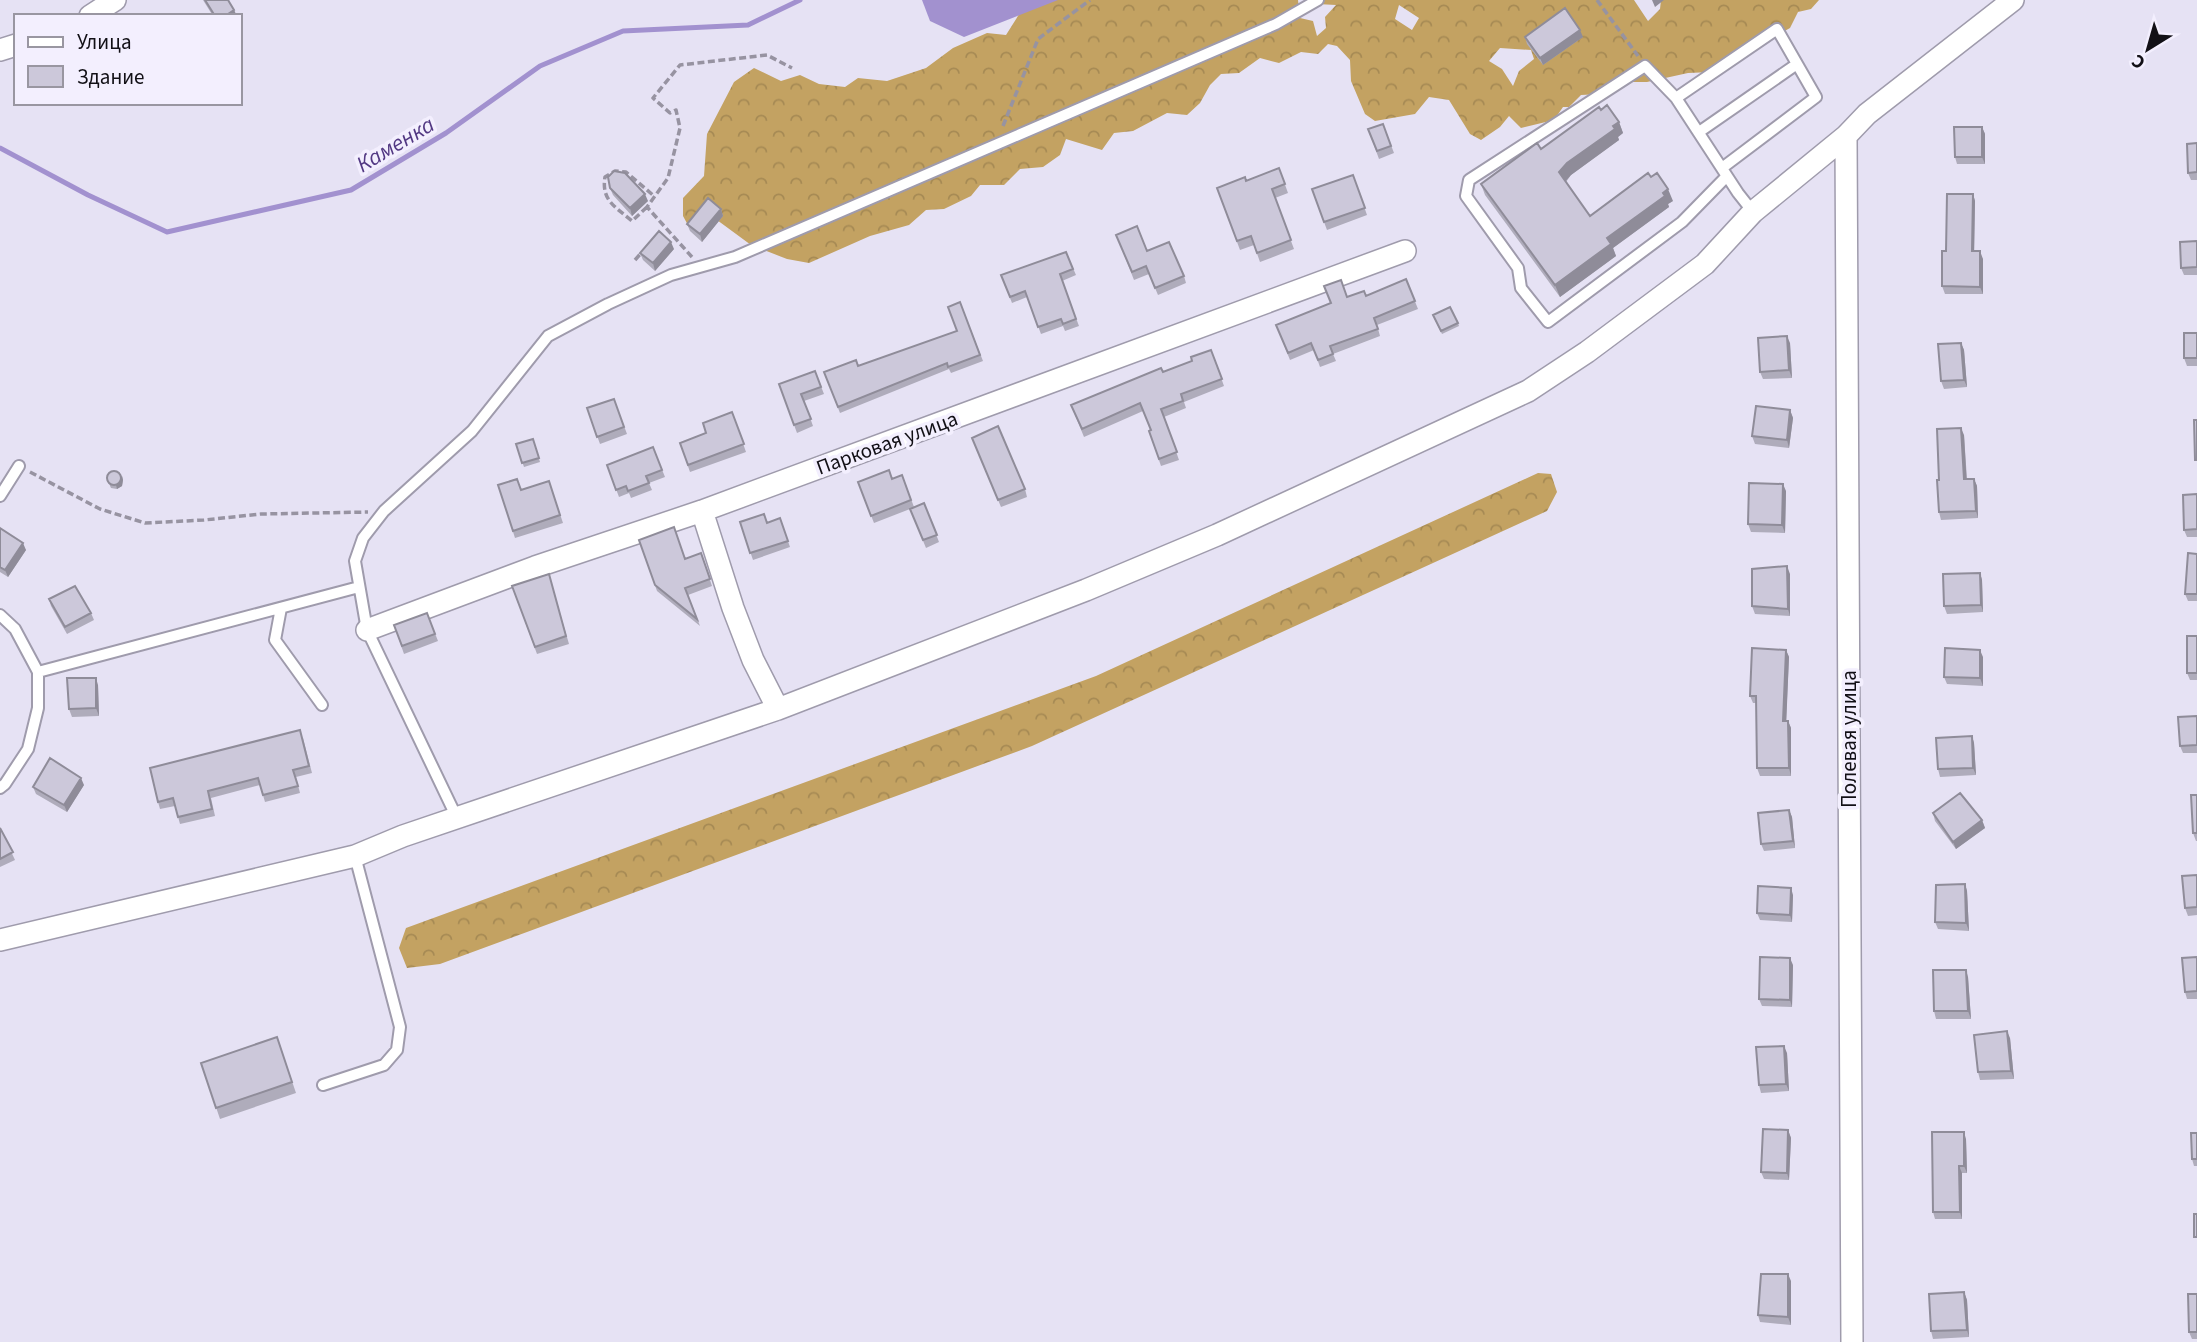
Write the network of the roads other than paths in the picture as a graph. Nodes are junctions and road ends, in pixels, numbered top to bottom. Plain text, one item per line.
1 (115, 0) edge
2 (1318, 0) edge
3 (2013, 0) edge
4 (93, 14) edge
5 (1797, 64) junction
6 (1676, 98) junction
7 (1699, 132) junction
8 (1846, 136) junction
9 (1724, 172) junction
10 (1753, 212) junction
11 (1405, 251) dead end
12 (19, 466) road end
13 (0, 496) edge
14 (702, 511) junction
15 (359, 587) junction
16 (281, 607) junction
17 (0, 615) edge
18 (367, 629) junction
19 (38, 672) junction
20 (322, 705) dead end
21 (778, 709) junction
22 (0, 788) edge
23 (457, 818) junction
24 (355, 856) junction
25 (0, 940) edge
26 (323, 1085) dead end
27 (1852, 1342) edge

1 - 4 street
2 - 15 lane
3 - 8 street
5 - 6 lane
5 - 7 lane
5 - 9 lane
6 - 7 lane
6 - 9 lane
7 - 9 lane
8 - 10 street
8 - 27 street, Полевая улица
9 - 10 lane
10 - 21 street
11 - 14 street, Парковая улица
12 - 13 lane
14 - 18 street, Парковая улица
14 - 21 street
15 - 16 lane
15 - 18 lane
16 - 19 lane
16 - 20 lane
17 - 19 lane
18 - 23 lane
19 - 22 lane
21 - 23 street
23 - 24 street
24 - 25 street
24 - 26 lane

